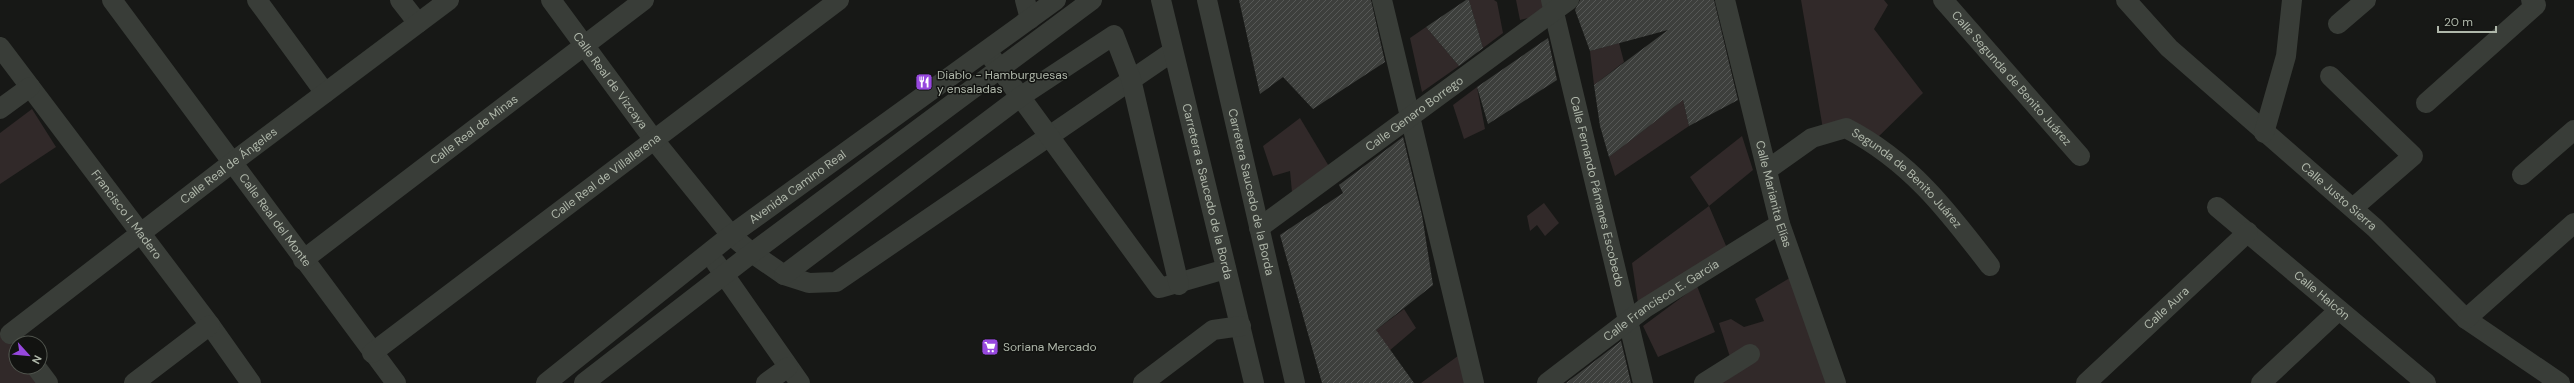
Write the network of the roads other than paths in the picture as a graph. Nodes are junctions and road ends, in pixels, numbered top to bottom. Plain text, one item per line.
1 (112, 0) edge
2 (256, 0) edge
3 (400, 0) edge
4 (449, 0) edge
5 (551, 0) edge
6 (644, 0) edge
7 (839, 0) edge
8 (1025, 0) edge
9 (1056, 0) edge
10 (1092, 0) edge
11 (1160, 0) edge
12 (1207, 0) edge
13 (1382, 0) edge
14 (1725, 0) edge
15 (1943, 0) edge
16 (2126, 0) edge
17 (2292, 0) edge
18 (2366, 0) edge
19 (2536, 2) edge
20 (1558, 4) edge
21 (1030, 19) junction
22 (418, 24) junction
23 (2338, 24) dead end
24 (586, 44) junction
25 (0, 47) edge
26 (987, 50) junction
27 (1172, 52) junction
28 (1000, 68) junction
29 (2330, 76) dead end
30 (1131, 78) junction
31 (30, 87) junction
32 (325, 93) junction
33 (1020, 97) junction
34 (2426, 103) dead end
35 (0, 109) edge
36 (1410, 117) junction
37 (2574, 130) edge
38 (2264, 133) junction
39 (1050, 138) junction
40 (654, 140) junction
41 (2080, 156) dead end
42 (233, 162) junction
43 (1767, 170) junction
44 (2522, 174) dead end
45 (2217, 207) dead end
46 (2353, 208) junction
47 (2574, 223) edge
48 (1780, 224) junction
49 (1259, 228) junction
50 (2248, 232) junction
51 (139, 233) junction
52 (731, 235) junction
53 (709, 252) junction
54 (752, 253) junction
55 (303, 260) junction
56 (1990, 266) dead end
57 (1226, 269) junction
58 (724, 275) junction
59 (784, 276) junction
60 (1179, 285) junction
61 (2339, 310) junction
62 (2466, 319) junction
63 (1628, 321) junction
64 (210, 325) junction
65 (1241, 326) junction
66 (9, 332) edge
67 (372, 353) junction
68 (1750, 354) dead end
69 (788, 367) junction
70 (134, 383) edge
71 (251, 383) edge
72 (396, 383) edge
73 (546, 383) edge
74 (584, 383) edge
75 (766, 383) edge
76 (800, 383) edge
77 (1143, 383) edge
78 (1254, 383) edge
79 (1295, 383) edge
80 (1474, 383) edge
81 (1547, 383) edge
82 (1643, 383) edge
83 (1704, 383) edge
84 (1836, 383) edge
85 (2086, 383) edge
86 (2261, 383) edge
87 (2426, 383) edge
88 (2560, 383) edge

1 - 42 street, Calle Real del Monte
2 - 32 street
3 - 22 street
4 - 22 street, Calle Real de Ángeles
5 - 24 street, Calle Real de Vizcaya
6 - 24 street, Calle Real de Minas
7 - 40 street, Calle Real de Villallerena
8 - 21 street
9 - 21 street, Avenida Camino Real
10 - 28 street, Avenida Camino Real
11 - 27 street, Carretera a Saucedo de la Borda
12 - 49 street, Carretera Saucedo de la Borda
13 - 36 street
14 - 43 street, Calle Marianita Elías
15 - 41 street, Calle Segunda de Benito Juárez
16 - 38 street, Calle Justo Sierra
17 - 38 street
18 - 23 street
19 - 34 street
20 - 36 street, Calle Genaro Borrego
20 - 63 street, Calle Fernando Pámanes Escobedo
21 - 26 street, Avenida Camino Real
22 - 32 street, Calle Real de Ángeles
24 - 40 street, Calle Real de Vizcaya
24 - 55 street, Calle Real de Minas
25 - 31 street, Francisco I. Madero
26 - 28 street
26 - 52 street, Avenida Camino Real
27 - 30 street
27 - 57 street, Carretera a Saucedo de la Borda
28 - 33 street
28 - 54 street, Avenida Camino Real
29 - 46 street
30 - 33 street
30 - 39 street
30 - 60 street
31 - 35 street
31 - 51 street, Francisco I. Madero
32 - 42 street, Calle Real de Ángeles
33 - 39 street
33 - 59 street
36 - 49 street, Calle Genaro Borrego
36 - 80 street
37 - 44 street
38 - 46 street, Calle Justo Sierra
39 - 59 street
39 - 60 street
40 - 52 street, Calle Real de Vizcaya
40 - 67 street, Calle Real de Villallerena
42 - 51 street, Calle Real de Ángeles
42 - 55 street, Calle Real del Monte
43 - 48 street, Calle Marianita Elías
43 - 56 street, Segunda de Benito Juárez
45 - 50 street, Calle Halcón
46 - 62 street, Calle Justo Sierra
47 - 62 street
48 - 63 street, Calle Francisco E. García
48 - 84 street, Calle Marianita Elías
49 - 79 street, Carretera Saucedo de la Borda
50 - 61 street, Calle Halcón
50 - 85 street, Calle Aura
51 - 64 street, Francisco I. Madero
51 - 66 street, Calle Real de Ángeles
52 - 53 street, Avenida Camino Real
52 - 54 street, Calle Real de Vizcaya
53 - 58 street
53 - 73 street, Avenida Camino Real
54 - 58 street, Avenida Camino Real
54 - 59 street, Calle Real de Vizcaya
55 - 67 street, Calle Real del Monte
57 - 60 street
57 - 65 street, Carretera a Saucedo de la Borda
58 - 69 street
58 - 74 street, Avenida Camino Real
61 - 86 street
61 - 87 street, Calle Halcón
62 - 88 street, Calle Justo Sierra
63 - 81 street, Calle Francisco E. García
63 - 82 street, Calle Fernando Pámanes Escobedo
64 - 70 street
64 - 71 street, Francisco I. Madero
65 - 77 street
65 - 78 street, Carretera a Saucedo de la Borda
67 - 72 street, Calle Real del Monte
68 - 83 street
69 - 75 street
69 - 76 street

